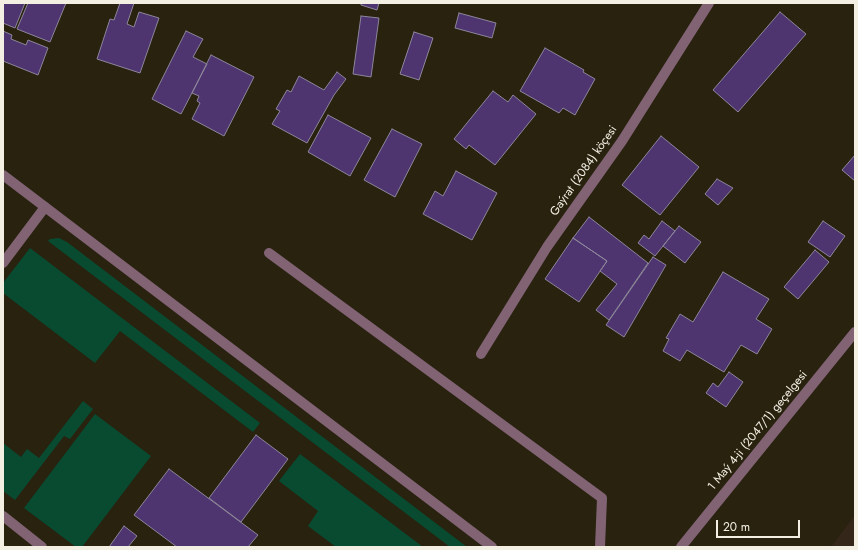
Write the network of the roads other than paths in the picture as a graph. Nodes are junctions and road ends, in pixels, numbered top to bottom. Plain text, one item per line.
1 (710, 3) edge
2 (3, 176) edge
3 (45, 207) junction
4 (269, 253) dead end
5 (3, 263) edge
6 (855, 332) edge
7 (481, 354) dead end
8 (3, 516) edge
9 (42, 547) edge
10 (492, 547) edge
11 (600, 547) edge
12 (681, 547) edge

1 - 7 street, Gaýrat (2084) köçesi
2 - 3 street
3 - 5 street
3 - 10 street
4 - 11 street
6 - 12 street, 1 Maý 4-ji (2047/1) geçelgesi
8 - 9 street

